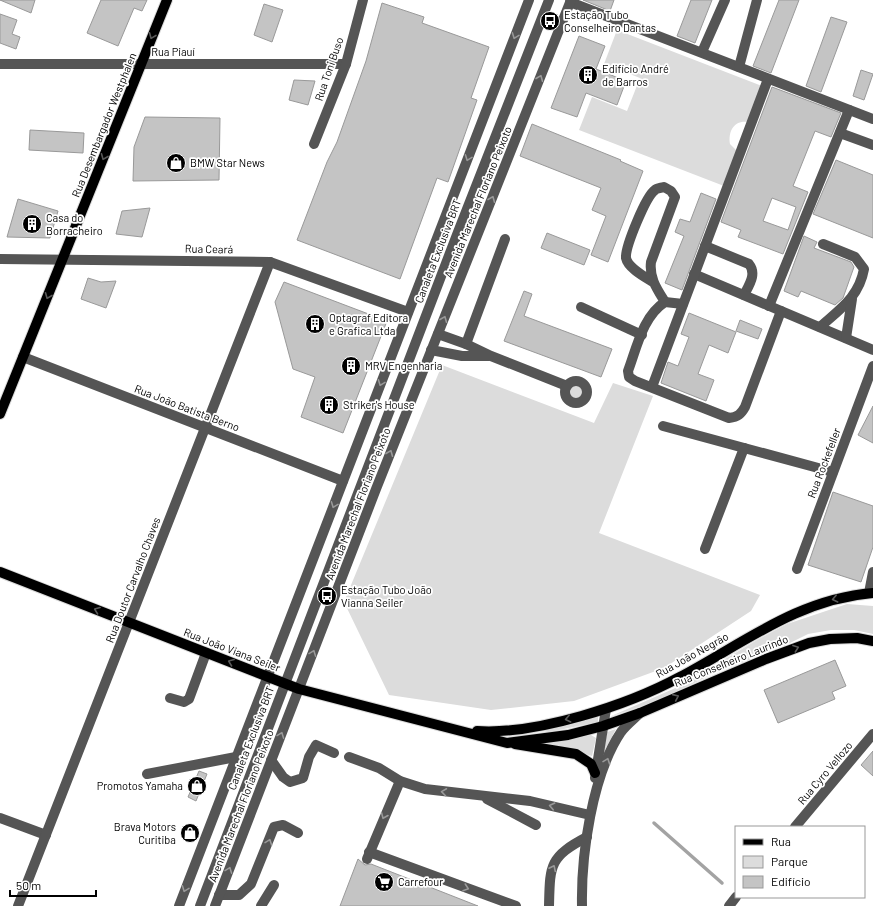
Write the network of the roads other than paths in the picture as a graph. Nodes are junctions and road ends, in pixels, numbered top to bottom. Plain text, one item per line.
1 (167, 0) edge
2 (363, 0) edge
3 (529, 0) edge
4 (549, 0) edge
5 (725, 0) edge
6 (757, 0) edge
7 (571, 1) edge
8 (702, 52) junction
9 (0, 64) edge
10 (141, 64) junction
11 (346, 64) junction
12 (739, 67) junction
13 (768, 79) junction
14 (849, 110) junction
15 (873, 119) edge
16 (840, 133) junction
17 (314, 144) dead end
18 (873, 145) edge
19 (505, 239) dead end
20 (823, 244) dead end
21 (705, 246) junction
22 (0, 259) edge
23 (62, 259) junction
24 (270, 262) junction
25 (694, 274) junction
26 (653, 282) junction
27 (744, 295) junction
28 (852, 298) junction
29 (665, 302) junction
30 (683, 304) junction
31 (769, 306) junction
32 (581, 307) dead end
33 (781, 311) junction
34 (408, 312) junction
35 (820, 327) junction
36 (438, 334) junction
37 (642, 335) junction
38 (846, 338) junction
39 (466, 344) junction
40 (431, 350) junction
41 (873, 350) edge
42 (491, 356) junction
43 (23, 357) junction
44 (873, 366) edge
45 (567, 386) dead end
46 (652, 387) junction
47 (0, 414) edge
48 (663, 426) dead end
49 (205, 427) junction
50 (744, 448) junction
51 (833, 472) junction
52 (343, 481) junction
53 (376, 489) junction
54 (351, 512) junction
55 (706, 549) dead end
56 (797, 569) dead end
57 (0, 572) edge
58 (873, 572) edge
59 (871, 593) edge
60 (129, 622) junction
61 (873, 641) edge
62 (206, 653) junction
63 (267, 677) junction
64 (285, 684) junction
65 (299, 689) junction
66 (170, 698) dead end
67 (606, 709) junction
68 (640, 713) junction
69 (603, 726) junction
70 (461, 730) junction
71 (873, 734) edge
72 (507, 743) junction
73 (334, 753) dead end
74 (236, 757) junction
75 (349, 757) dead end
76 (271, 760) junction
77 (596, 773) junction
78 (146, 774) dead end
79 (400, 781) junction
80 (483, 796) junction
81 (594, 798) junction
82 (590, 815) junction
83 (0, 818) edge
84 (536, 825) dead end
85 (796, 826) edge
86 (298, 833) dead end
87 (46, 835) junction
88 (587, 837) junction
89 (274, 885) dead end
90 (219, 895) junction
91 (735, 898) edge
92 (18, 906) edge
93 (179, 906) edge
94 (200, 906) edge
95 (215, 906) edge
96 (261, 906) edge
97 (516, 906) edge
98 (549, 906) edge
99 (582, 906) edge
100 (729, 906) edge

1 -> 10 main road, Rua Desembargador Westphalen
2 - 11 street, Rua Toni Buso
3 -> 34 street, Avenida Marechal Floriano Peixoto
4 - 54 street, Canaleta Exclusiva BRT
5 - 8 street
6 - 12 street
7 - 8 street
36 -> 7 street, Avenida Marechal Floriano Peixoto
8 - 12 street
9 - 10 street, Rua Piauí
10 - 11 street, Rua Piauí
10 -> 23 main road, Rua Desembargador Westphalen
11 - 17 street, Rua Toni Buso
12 - 13 street
13 - 14 street
13 - 21 street
14 - 15 street
14 - 16 street
16 - 18 street
16 - 31 street
19 - 39 street
20 - 28 street
21 - 25 street
21 - 27 street
22 - 23 street, Rua Ceará
23 - 24 street, Rua Ceará
23 -> 43 main road, Rua Desembargador Westphalen
24 - 34 street, Rua Ceará
24 - 49 street, Rua Doutor Carvalho Chaves
25 - 27 street
25 - 30 street
26 - 26 street
26 - 29 street
27 - 31 street
28 - 35 street
28 - 38 street
29 - 30 street
29 - 37 street
30 - 46 street
31 - 33 street
32 - 37 street
33 - 35 street
33 - 46 street
34 -> 52 street, Avenida Marechal Floriano Peixoto
35 - 38 street
36 - 39 street
36 - 40 street, Avenida Marechal Floriano Peixoto
37 - 46 street
38 - 41 street
39 - 42 street
40 - 42 street
53 -> 40 street, Avenida Marechal Floriano Peixoto
42 - 45 street
43 - 47 main road, Rua Desembargador Westphalen
43 - 49 street, Rua João Batista Berno
44 - 51 street, Rua Rockefeller
48 - 50 street
49 - 52 street, Rua João Batista Berno
49 - 60 street, Rua Doutor Carvalho Chaves
50 - 51 street
50 - 55 street
51 - 56 street, Rua Rockefeller
52 -> 63 street, Avenida Marechal Floriano Peixoto
53 - 54 street, Canaleta Exclusiva BRT
65 -> 53 street, Avenida Marechal Floriano Peixoto
54 - 64 street, Canaleta Exclusiva BRT
60 -> 57 main road, Rua João Viana Seiler
58 - 59 street
59 -> 67 main road, Rua João Negrão
60 - 62 main road, Rua João Viana Seiler
60 - 87 street, Rua Doutor Carvalho Chaves
68 -> 61 main road, Rua Conselheiro Laurindo
63 -> 62 main road, Rua João Viana Seiler
62 - 66 street
63 - 64 main road, Rua João Viana Seiler
63 - 74 street, Avenida Marechal Floriano Peixoto
64 - 65 main road, Rua João Viana Seiler
64 - 94 street, Canaleta Exclusiva BRT
65 - 70 main road, Rua João Viana Seiler
76 -> 65 street, Avenida Marechal Floriano Peixoto
67 - 69 street
67 -> 70 main road, Rua João Viana Seiler
68 - 69 main road, Rua Conselheiro Laurindo
81 -> 68 street
69 - 72 main road, Rua João Viana Seiler
69 - 77 street
70 - 72 main road, Rua João Viana Seiler
71 - 85 street, Rua Cyro Vellozo
72 - 77 main road
73 - 76 street
74 - 78 street
74 -> 93 street, Avenida Marechal Floriano Peixoto
75 - 79 street
90 -> 76 street, Avenida Marechal Floriano Peixoto
77 - 81 street
80 -> 79 street
79 -> 97 street
82 -> 80 street
80 - 84 street
81 - 82 street
82 - 88 street
83 - 87 street
90 -> 86 street
87 - 92 street, Rua Doutor Carvalho Chaves
98 -> 88 street
88 - 99 street
89 - 96 street
90 - 95 street, Avenida Marechal Floriano Peixoto
91 - 100 street

